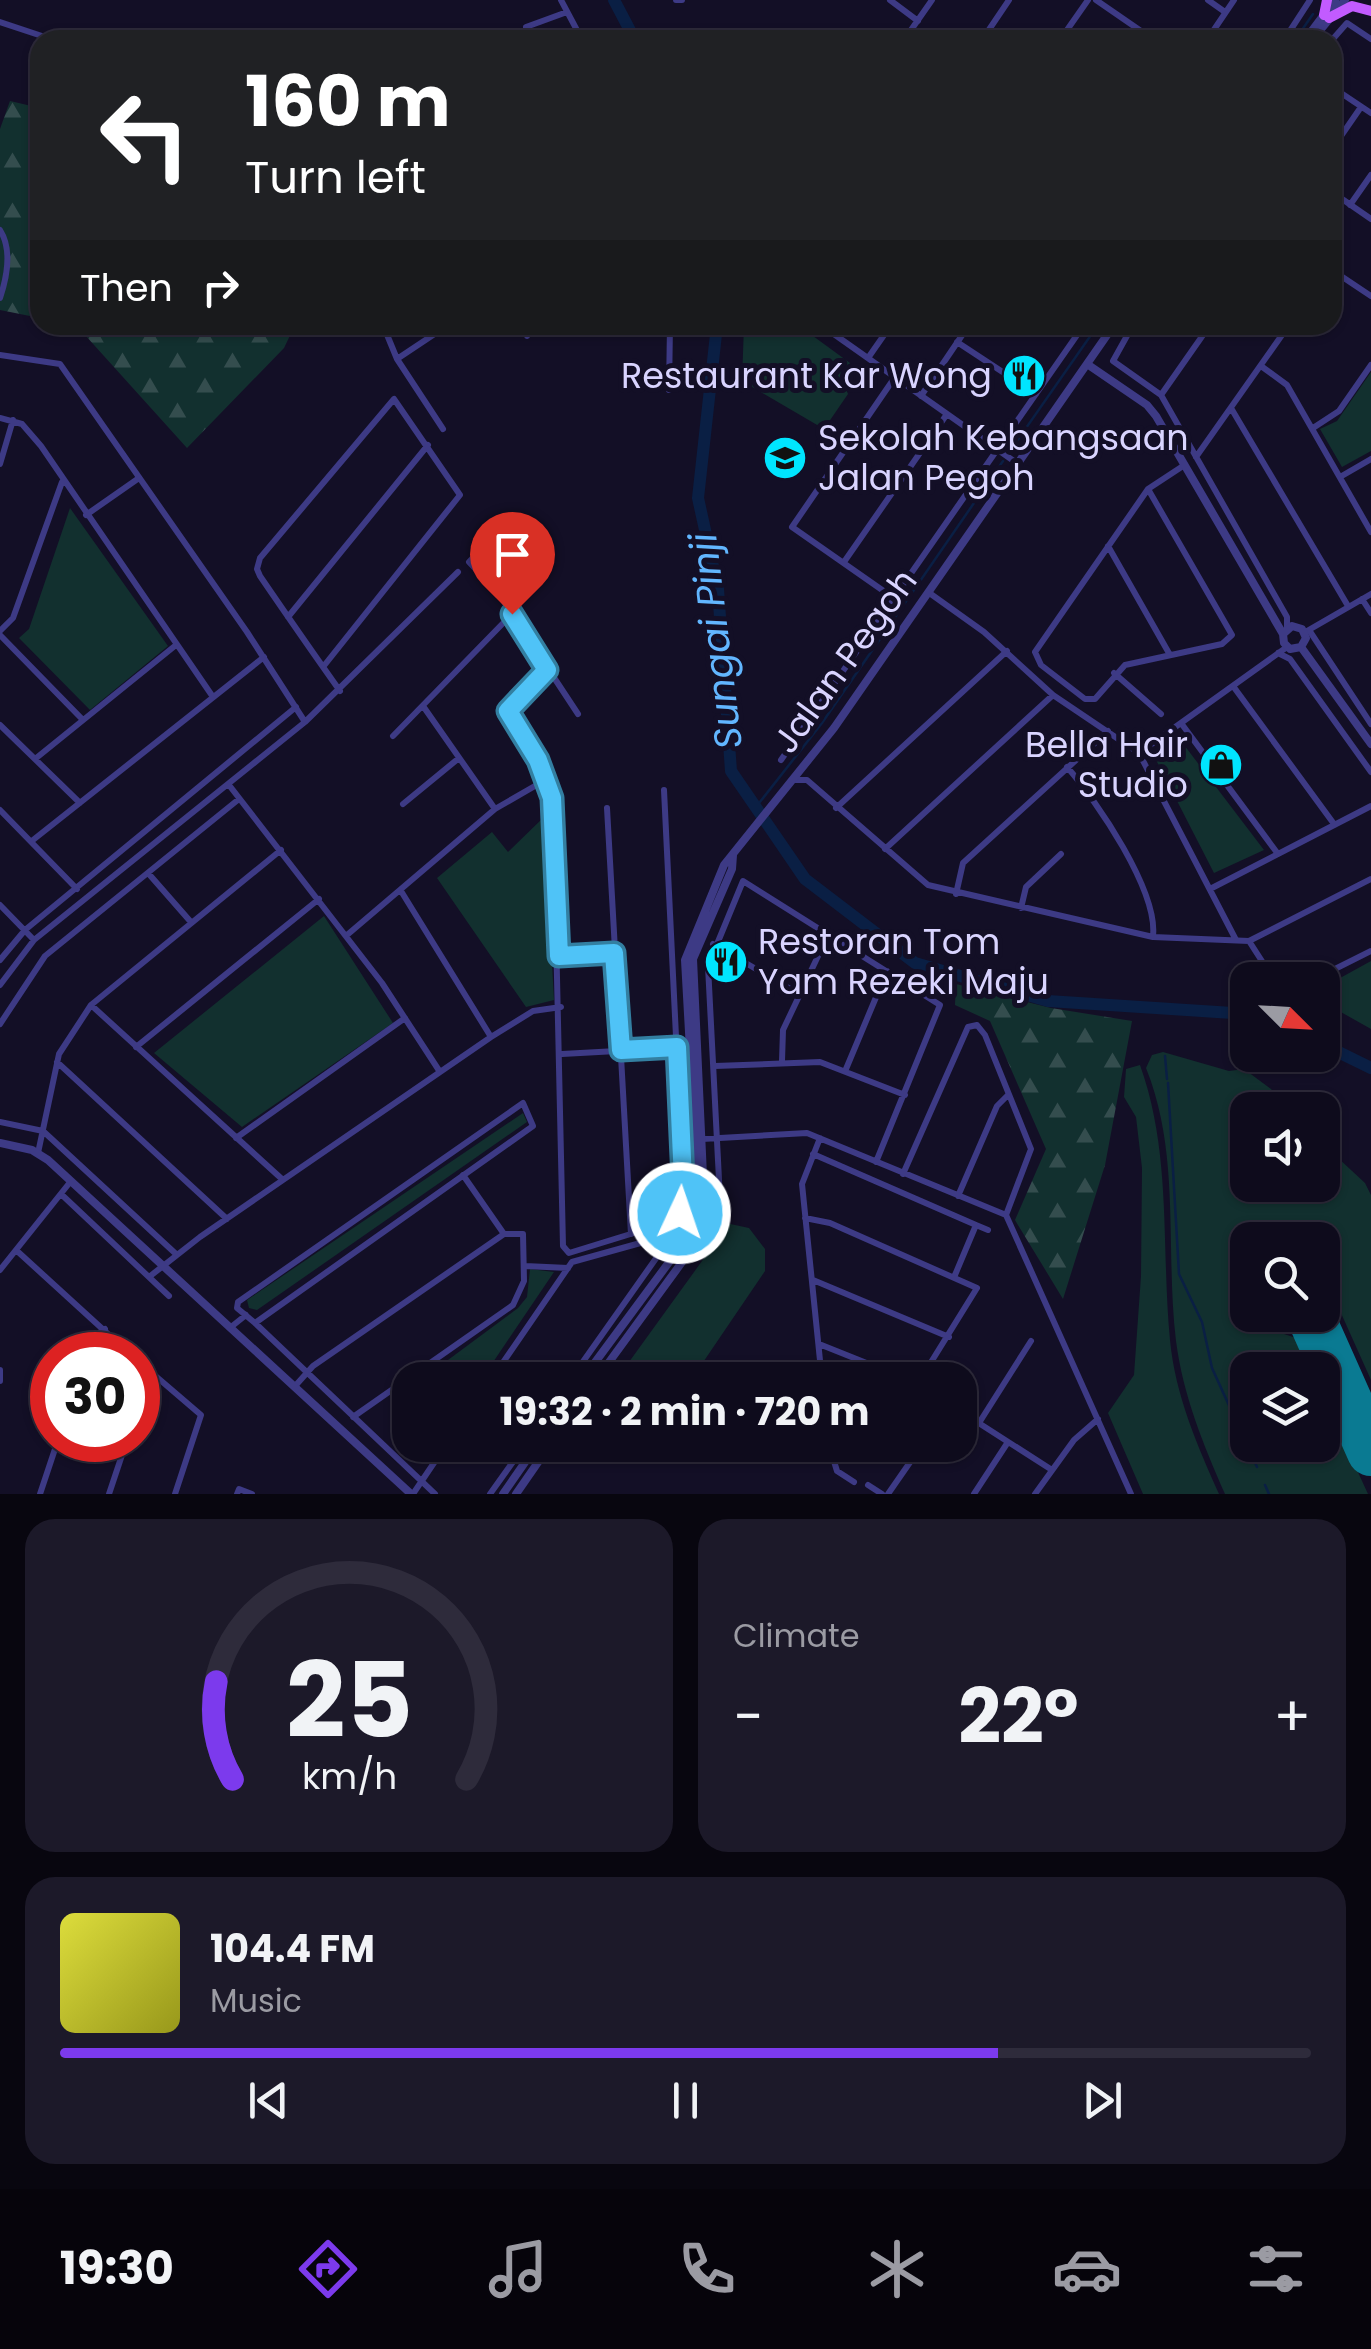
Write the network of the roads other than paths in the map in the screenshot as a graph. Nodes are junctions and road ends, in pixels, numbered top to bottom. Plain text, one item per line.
1 (561, 0) edge
2 (890, 0) edge
3 (932, 0) edge
4 (1009, 0) edge
5 (1092, 0) edge
6 (1208, 0) edge
7 (1234, 0) edge
8 (1310, 0) edge
9 (1327, 0) edge
10 (1335, 0) edge
11 (1346, 0) edge
12 (1363, 0) edge
13 (1371, 8) edge
14 (568, 12) junction
15 (1226, 12) junction
16 (1327, 17) junction
17 (918, 21) junction
18 (0, 22) edge
19 (526, 27) dead end
20 (577, 30) edge
21 (911, 30) edge
22 (989, 30) edge
23 (1068, 30) edge
24 (1138, 30) edge
25 (1214, 30) edge
26 (1290, 30) edge
27 (1316, 30) edge
28 (1340, 30) edge
29 (30, 32) edge
30 (1371, 39) edge
31 (1342, 94) edge
32 (1362, 107) junction
33 (1371, 113) edge
34 (1342, 136) edge
35 (1371, 174) edge
36 (1342, 199) edge
37 (1350, 204) junction
38 (1371, 219) edge
39 (0, 230) edge
40 (1342, 277) edge
41 (1371, 284) edge
42 (1368, 294) edge
43 (0, 298) edge
44 (387, 335) edge
45 (433, 335) edge
46 (670, 335) edge
47 (835, 335) edge
48 (884, 335) edge
49 (962, 335) edge
50 (1077, 335) edge
51 (1107, 335) edge
52 (1127, 335) edge
53 (1203, 335) edge
54 (1281, 335) edge
55 (957, 342) junction
56 (1098, 347) junction
57 (0, 355) edge
58 (868, 358) junction
59 (397, 359) junction
60 (1087, 364) junction
61 (1371, 365) edge
62 (1261, 366) junction
63 (1102, 374) junction
64 (1078, 376) junction
65 (894, 377) junction
66 (668, 390) dead end
67 (1036, 394) junction
68 (1161, 395) junction
69 (921, 396) junction
70 (1231, 408) junction
71 (948, 414) junction
72 (0, 418) edge
73 (13, 420) junction
74 (1313, 428) junction
75 (442, 429) dead end
76 (428, 445) junction
77 (999, 450) junction
78 (1196, 457) junction
79 (1371, 459) edge
80 (0, 464) edge
81 (1018, 464) junction
82 (1183, 466) junction
83 (1340, 476) junction
84 (139, 478) junction
85 (62, 481) junction
86 (1148, 489) junction
87 (86, 515) junction
88 (1370, 526) edge
89 (494, 536) dead end
90 (1108, 546) junction
91 (844, 562) junction
92 (458, 572) dead end
93 (928, 592) junction
94 (1371, 594) edge
95 (895, 599) junction
96 (1362, 600) junction
97 (1348, 606) junction
98 (1371, 613) edge
99 (512, 614) junction
100 (288, 617) junction
101 (1285, 631) junction
102 (0, 632) edge
103 (1307, 632) junction
104 (176, 645) junction
105 (1301, 647) junction
106 (1282, 650) junction
107 (1007, 651) junction
108 (1170, 655) junction
109 (264, 657) junction
110 (323, 667) junction
111 (547, 670) junction
112 (1114, 673) junction
113 (1232, 686) junction
114 (340, 690) junction
115 (1053, 695) junction
116 (213, 697) junction
117 (423, 706) junction
118 (296, 707) junction
119 (578, 714) dead end
120 (1160, 714) dead end
121 (82, 720) junction
122 (305, 722) junction
123 (1181, 723) junction
124 (0, 724) edge
125 (1371, 724) edge
126 (1108, 731) junction
127 (392, 736) dead end
128 (1370, 741) edge
129 (1140, 753) junction
130 (460, 758) junction
131 (35, 759) junction
132 (781, 760) dead end
133 (805, 764) junction
134 (1067, 767) junction
135 (1371, 772) edge
136 (547, 779) junction
137 (807, 780) junction
138 (792, 781) junction
139 (229, 785) junction
140 (664, 790) dead end
141 (240, 799) junction
142 (80, 803) junction
143 (404, 804) dead end
144 (1371, 806) edge
145 (607, 808) dead end
146 (836, 808) junction
147 (0, 810) edge
148 (495, 810) junction
149 (1334, 824) junction
150 (33, 840) junction
151 (885, 849) junction
152 (280, 850) junction
153 (1061, 854) dead end
154 (1278, 854) junction
155 (733, 855) junction
156 (148, 873) junction
157 (1371, 880) edge
158 (1210, 888) junction
159 (77, 889) junction
160 (401, 891) junction
161 (956, 894) junction
162 (319, 899) junction
163 (0, 906) edge
164 (76, 906) junction
165 (1021, 908) junction
166 (88, 920) junction
167 (190, 921) junction
168 (25, 930) junction
169 (347, 935) junction
170 (828, 935) junction
171 (1153, 936) junction
172 (34, 940) junction
173 (1236, 940) junction
174 (1249, 942) junction
175 (713, 944) junction
176 (1371, 950) edge
177 (614, 953) junction
178 (559, 956) junction
179 (0, 960) edge
180 (1262, 962) edge
181 (1340, 966) edge
182 (887, 971) junction
183 (0, 985) edge
184 (800, 994) junction
185 (91, 1004) junction
186 (560, 1006) junction
187 (405, 1018) junction
188 (0, 1024) edge
189 (698, 1024) junction
190 (491, 1037) junction
191 (690, 1046) junction
192 (136, 1047) junction
193 (677, 1047) junction
194 (621, 1050) junction
195 (561, 1054) junction
196 (782, 1061) junction
197 (57, 1062) junction
198 (700, 1064) junction
199 (714, 1066) junction
200 (846, 1069) junction
201 (440, 1072) junction
202 (905, 1095) junction
203 (1008, 1096) junction
204 (0, 1122) edge
205 (695, 1124) junction
206 (43, 1131) junction
207 (236, 1138) junction
208 (820, 1138) junction
209 (702, 1139) junction
210 (717, 1139) junction
211 (0, 1143) edge
212 (38, 1153) junction
213 (813, 1154) junction
214 (696, 1158) junction
215 (876, 1162) junction
216 (903, 1174) junction
217 (463, 1176) junction
218 (283, 1180) junction
219 (72, 1181) junction
220 (61, 1194) junction
221 (958, 1196) junction
222 (720, 1199) dead end
223 (1006, 1215) junction
224 (227, 1218) junction
225 (805, 1218) junction
226 (976, 1225) junction
227 (988, 1230) dead end
228 (504, 1234) junction
229 (632, 1234) junction
230 (16, 1250) junction
231 (176, 1254) junction
232 (163, 1264) junction
233 (525, 1266) junction
234 (568, 1268) junction
235 (0, 1270) edge
236 (955, 1275) junction
237 (150, 1277) junction
238 (813, 1280) junction
239 (169, 1296) dead end
240 (246, 1315) junction
241 (255, 1323) junction
242 (231, 1327) junction
243 (104, 1329) junction
244 (100, 1332) edge
245 (107, 1332) edge
246 (949, 1337) junction
247 (1031, 1341) dead end
248 (819, 1344) junction
249 (434, 1362) edge
250 (503, 1362) edge
251 (583, 1362) edge
252 (595, 1362) edge
253 (609, 1362) edge
254 (820, 1362) edge
255 (864, 1362) edge
256 (932, 1362) edge
257 (0, 1370) edge
258 (308, 1371) junction
259 (0, 1381) edge
260 (160, 1382) edge
261 (296, 1385) junction
262 (392, 1391) edge
263 (353, 1417) junction
264 (1098, 1419) junction
265 (979, 1423) joint
266 (1008, 1442) junction
267 (51, 1462) edge
268 (120, 1462) edge
269 (435, 1462) edge
270 (513, 1462) edge
271 (525, 1462) edge
272 (538, 1462) edge
273 (834, 1462) edge
274 (909, 1462) edge
275 (1052, 1470) junction
276 (421, 1482) junction
277 (854, 1482) dead end
278 (868, 1485) dead end
279 (40, 1494) edge
280 (109, 1494) edge
281 (175, 1494) edge
282 (237, 1494) edge
283 (252, 1494) edge
284 (412, 1494) edge
285 (434, 1494) edge
286 (490, 1494) edge
287 (502, 1494) edge
288 (516, 1494) edge
289 (885, 1494) edge
290 (974, 1494) edge
291 (1035, 1494) edge
292 (1130, 1494) edge

1 - 14 street
2 - 17 street
3 - 17 street
4 - 22 street
5 - 23 street
5 - 24 street
6 - 15 street
7 - 15 street
8 - 26 street
9 - 16 main road
10 - 16 street
11 - 16 street
12 - 13 main road
13 - 16 main road
14 - 19 street
14 - 20 street
15 - 25 street
16 - 27 street
17 - 21 street
18 - 29 street
28 - 30 street
31 - 32 street
32 - 33 street
32 - 34 street
35 - 37 street
36 - 37 street
37 - 38 street
39 - 43 street
40 - 42 street
41 - 42 street
44 - 59 street
45 - 59 street
46 - 66 street
47 - 58 street
48 - 58 street
49 - 55 street
50 - 67 street, Jalan Pegoh
51 - 56 street, Jalan Pegoh
52 - 68 street
53 - 68 street
54 - 62 street
55 - 67 street
55 - 69 street
56 - 60 street, Jalan Pegoh
56 - 63 street
57 - 84 street
58 - 65 street
59 - 75 street
60 - 63 street
60 - 64 street, Jalan Pegoh
61 - 74 street
62 - 70 street
62 - 74 street
63 - 64 street
63 - 82 street
64 - 81 street, Jalan Pegoh
65 - 69 street
65 - 91 street
67 - 77 street, Jalan Pegoh
68 - 78 street
69 - 71 street
70 - 78 street
70 - 97 street
71 - 77 street
71 - 91 street
72 - 73 street
73 - 80 street
73 - 85 street
74 - 83 street
76 - 100 street
76 - 100 street
76 - 110 street
77 - 81 street
77 - 95 street, Jalan Pegoh
78 - 101 street
79 - 83 street
81 - 93 street, Jalan Pegoh
82 - 86 street
82 - 101 street
83 - 88 street
84 - 87 street
84 - 109 street
85 - 87 street
85 - 102 street
86 - 90 street
86 - 108 street
87 - 104 street
89 - 99 street
90 - 108 street
90 - 112 street
91 - 95 street
92 - 114 street
93 - 107 street
93 - 133 street, Jalan Pegoh
94 - 96 street
95 - 132 street, Jalan Pegoh
96 - 97 street
96 - 98 street
97 - 103 street
99 - 111 street
99 - 117 street
100 - 110 street
101 - 103 street
101 - 106 street
102 - 121 street
103 - 105 street
103 - 125 street
104 - 116 street
104 - 121 street
105 - 106 street
105 - 128 street
106 - 113 street
106 - 135 street
107 - 115 street
107 - 146 street
108 - 112 street
109 - 116 street
109 - 118 street
110 - 114 street
111 - 119 street
111 - 136 street
112 - 120 street
113 - 123 street
113 - 149 street
114 - 122 street
115 - 126 street
115 - 151 street
116 - 142 street
117 - 127 street
117 - 130 street
118 - 122 street
118 - 159 street
121 - 131 street
122 - 139 street
123 - 129 street
123 - 154 street
124 - 131 street
126 - 129 street
126 - 134 street
129 - 158 street
130 - 143 street
130 - 148 street
131 - 142 street
133 - 137 street
133 - 138 street, Jalan Pegoh
134 - 161 street
134 - 171 street
136 - 148 street
136 - 178 street
137 - 138 street
137 - 146 street
138 - 155 street, Jalan Pegoh
139 - 141 street
139 - 164 street
140 - 193 street
141 - 152 street
141 - 156 street
142 - 150 street
144 - 149 street
145 - 177 street
146 - 151 street
147 - 150 street
148 - 160 street
149 - 154 street
150 - 159 street
151 - 161 street
152 - 162 street
152 - 167 street
153 - 165 street
154 - 158 street
155 - 189 street, Jalan Pegoh
155 - 191 street
156 - 166 street
156 - 167 street
157 - 174 street
158 - 173 street
159 - 168 street
160 - 169 street
160 - 190 street
161 - 165 street
162 - 169 street
162 - 192 street
163 - 168 street
164 - 166 street
164 - 172 street
165 - 171 street
166 - 188 street
167 - 185 street
168 - 172 street
168 - 179 street
169 - 187 street
170 - 175 street
170 - 182 street
170 - 184 street
171 - 173 street
172 - 183 street
173 - 174 street
174 - 180 street
175 - 184 street
175 - 199 street
176 - 181 street
177 - 178 street
177 - 194 street
178 - 186 street
182 - 200 street
182 - 202 street
184 - 196 street
185 - 192 street
185 - 197 street
186 - 190 street
186 - 195 street
187 - 201 street
187 - 207 street
189 - 191 street
189 - 198 street, Jalan Pegoh
190 - 201 street
191 - 193 street
191 - 198 street
191 - 205 street
192 - 207 street
193 - 194 street
193 - 229 street
194 - 195 street
194 - 229 street
195 - 229 street
196 - 199 street
196 - 200 street
197 - 206 street
197 - 224 street
198 - 209 street, Jalan Pegoh
199 - 210 street
200 - 202 street
201 - 218 street
202 - 215 street
203 - 216 street
203 - 221 street
203 - 223 street
204 - 206 street
205 - 209 street
205 - 214 street
206 - 212 street
206 - 231 street
207 - 218 street
208 - 210 street
208 - 213 street
208 - 215 street
209 - 210 street
209 - 214 street
209 - 253 street, Jalan Pegoh
210 - 222 street
211 - 212 street
212 - 219 street
213 - 225 street
213 - 226 street
214 - 252 street
215 - 216 street
216 - 221 street
217 - 228 street
217 - 240 street
217 - 241 street
218 - 224 street
219 - 220 street
219 - 232 street
220 - 230 street
220 - 237 street
221 - 223 street
223 - 264 street
224 - 231 street
225 - 236 street
225 - 238 street
226 - 227 street
226 - 236 street
228 - 233 street
228 - 258 street
230 - 235 street
230 - 243 street
231 - 232 street
232 - 237 street
232 - 242 street
233 - 234 street
233 - 249 street
234 - 250 street
234 - 251 street
236 - 246 street
237 - 239 street
238 - 246 street
238 - 248 street
240 - 241 street
240 - 242 street
241 - 258 street
242 - 261 street
243 - 244 street
243 - 245 street
246 - 256 street
247 - 265 street
248 - 254 street
248 - 255 street
257 - 259 street
258 - 261 street
258 - 263 street
260 - 281 street
261 - 284 street
262 - 263 street
263 - 276 street
264 - 275 street
264 - 292 street
265 - 266 street
266 - 275 street
266 - 290 street
267 - 279 street
268 - 280 street
269 - 276 street
270 - 286 street
271 - 287 street
272 - 288 street
273 - 277 street
274 - 289 street
275 - 291 street
276 - 284 street
276 - 285 street
278 - 289 street
282 - 283 street

